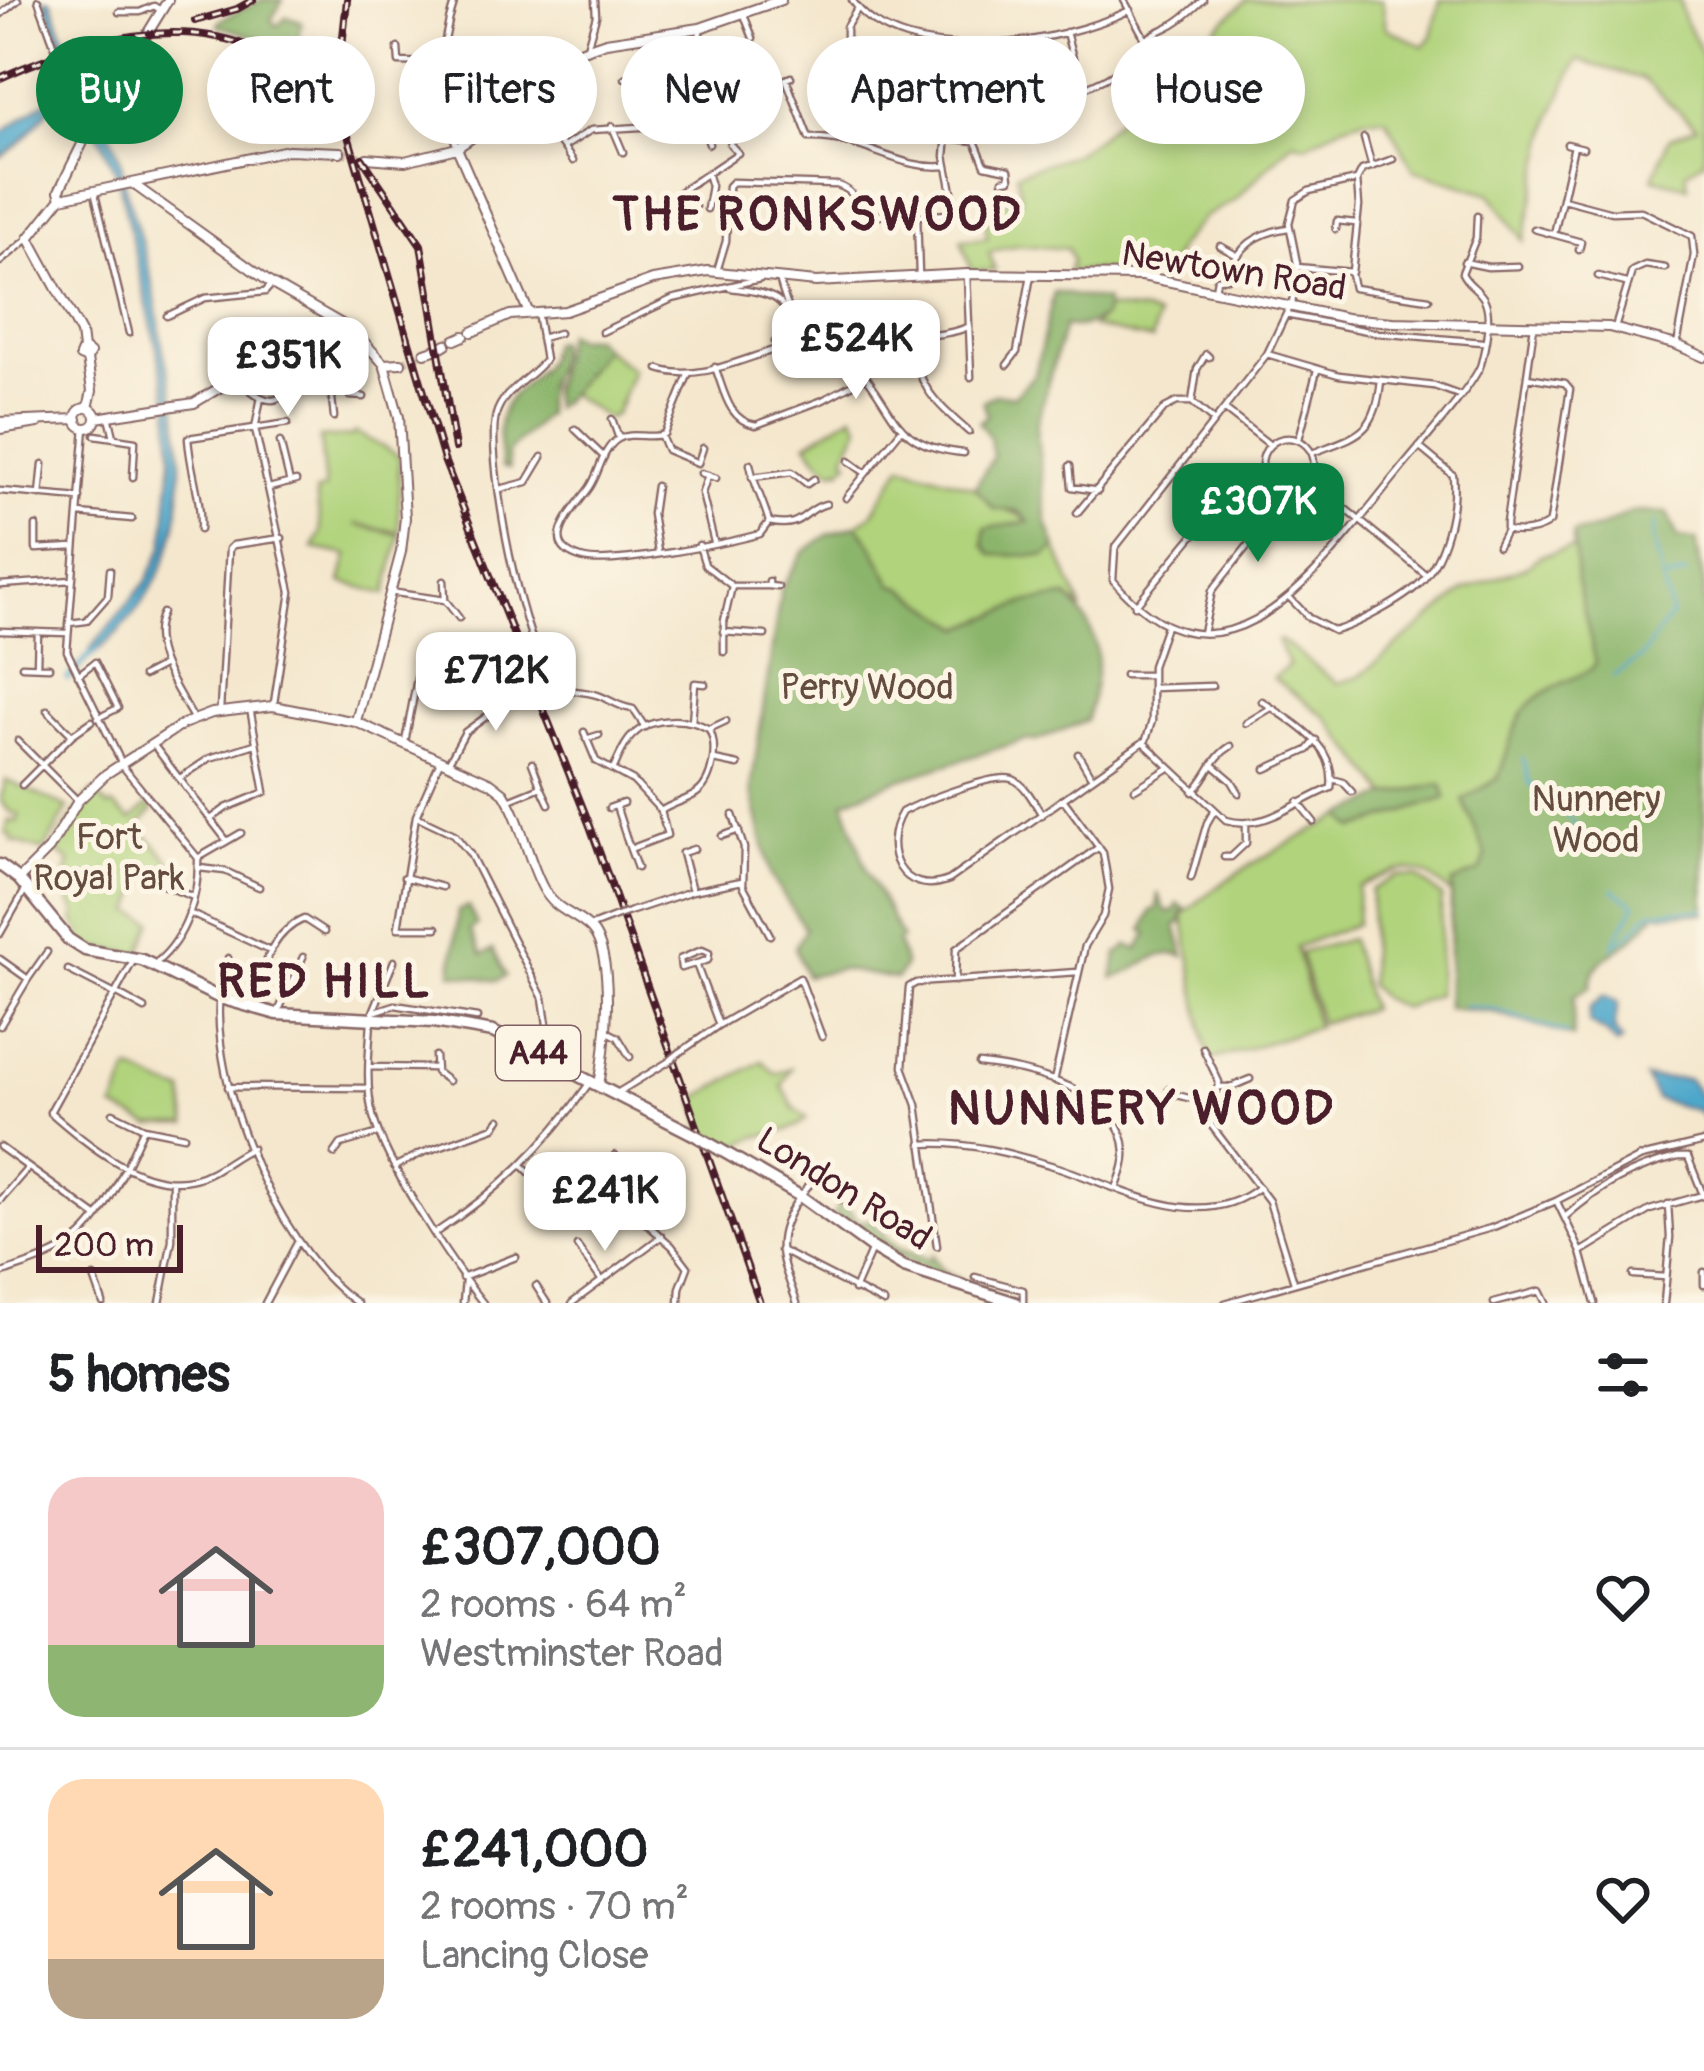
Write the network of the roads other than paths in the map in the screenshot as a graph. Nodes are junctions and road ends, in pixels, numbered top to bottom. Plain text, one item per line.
1 (18, 0) edge
2 (38, 0) edge
3 (168, 0) edge
4 (455, 0) edge
5 (595, 0) edge
6 (781, 0) edge
7 (852, 0) edge
8 (1124, 0) edge
9 (1203, 0) edge
10 (858, 8) junction
11 (161, 10) junction
12 (1130, 10) junction
13 (119, 12) dead end
14 (744, 13) junction
15 (0, 15) edge
16 (700, 28) junction
17 (1066, 32) junction
18 (51, 36) edge
19 (145, 36) edge
20 (447, 36) edge
21 (592, 36) edge
22 (700, 36) edge
23 (752, 36) edge
24 (846, 36) edge
25 (1067, 36) edge
26 (1144, 36) edge
27 (1151, 36) edge
28 (597, 47) edge
29 (398, 48) dead end
30 (399, 62) edge
31 (786, 79) dead end
32 (612, 126) junction
33 (621, 126) edge
34 (597, 129) edge
35 (1364, 138) dead end
36 (82, 144) edge
37 (457, 144) edge
38 (464, 144) edge
39 (561, 144) edge
40 (568, 144) edge
41 (730, 144) dead end
42 (947, 144) edge
43 (977, 144) edge
44 (563, 147) junction
45 (458, 148) junction
46 (1583, 148) dead end
47 (340, 152) tunnel mouth
48 (623, 152) dead end
49 (367, 158) tunnel mouth
50 (1393, 159) dead end
51 (573, 161) dead end
52 (946, 166) junction
53 (1372, 167) junction
54 (718, 169) junction
55 (708, 176) junction
56 (1009, 180) dead end
57 (1357, 180) junction
58 (730, 182) junction
59 (131, 184) junction
60 (95, 194) junction
61 (61, 199) junction
62 (1563, 199) junction
63 (694, 207) dead end
64 (707, 209) dead end
65 (1338, 211) dead end
66 (917, 216) junction
67 (42, 218) junction
68 (1479, 220) dead end
69 (1356, 223) junction
70 (1289, 227) junction
71 (1534, 229) dead end
72 (1554, 234) junction
73 (1583, 234) dead end
74 (29, 238) junction
75 (1220, 246) dead end
76 (39, 255) junction
77 (1237, 255) junction
78 (0, 262) edge
79 (1464, 262) junction
80 (1518, 266) dead end
81 (1297, 267) junction
82 (1665, 268) dead end
83 (717, 271) junction
84 (1352, 272) junction
85 (967, 274) junction
86 (919, 275) junction
87 (1031, 275) junction
88 (1598, 276) dead end
89 (764, 277) junction
90 (779, 279) junction
91 (792, 281) junction
92 (1626, 283) junction
93 (272, 284) junction
94 (726, 287) junction
95 (1215, 290) junction
96 (1429, 299) dead end
97 (787, 303) junction
98 (1292, 304) junction
99 (530, 312) junction
100 (791, 315) junction
101 (1286, 315) junction
102 (167, 316) dead end
103 (334, 318) junction
104 (1487, 325) junction
105 (1534, 326) junction
106 (968, 327) junction
107 (1615, 328) junction
108 (352, 330) junction
109 (602, 332) dead end
110 (129, 333) dead end
111 (560, 333) dead end
112 (917, 336) junction
113 (541, 337) junction
114 (814, 341) junction
115 (1484, 342) junction
116 (448, 343) dead end
117 (342, 344) junction
118 (326, 345) junction
119 (778, 345) junction
120 (1677, 345) junction
121 (308, 348) junction
122 (371, 348) junction
123 (1267, 354) junction
124 (1209, 357) dead end
125 (1704, 357) edge
126 (401, 363) tunnel mouth
127 (384, 364) junction
128 (856, 364) junction
129 (1007, 364) dead end
130 (715, 367) junction
131 (659, 369) dead end
132 (1317, 370) junction
133 (243, 371) junction
134 (688, 375) junction
135 (970, 376) dead end
136 (866, 377) junction
137 (1527, 377) junction
138 (1381, 380) junction
139 (332, 389) junction
140 (1459, 395) junction
141 (261, 397) junction
142 (364, 397) dead end
143 (1192, 402) junction
144 (88, 408) junction
145 (1224, 409) junction
146 (109, 416) junction
147 (334, 417) dead end
148 (96, 418) junction
149 (612, 419) dead end
150 (1214, 421) junction
151 (81, 423) junction
152 (288, 423) dead end
153 (0, 425) edge
154 (255, 429) junction
155 (902, 429) junction
156 (575, 430) dead end
157 (969, 432) dead end
158 (95, 435) dead end
159 (661, 436) junction
160 (114, 437) junction
161 (619, 438) junction
162 (1298, 440) junction
163 (280, 442) dead end
164 (1270, 445) junction
165 (1419, 447) junction
166 (703, 448) dead end
167 (550, 452) dead end
168 (964, 453) dead end
169 (1312, 453) junction
170 (604, 457) junction
171 (849, 461) dead end
172 (43, 464) dead end
173 (750, 464) dead end
174 (1070, 466) dead end
175 (865, 474) junction
176 (708, 475) dead end
177 (1264, 475) junction
178 (133, 477) dead end
179 (752, 477) junction
180 (1309, 479) junction
181 (810, 481) dead end
182 (656, 487) dead end
183 (269, 488) junction
184 (1282, 489) junction
185 (500, 490) junction
186 (0, 491) edge
187 (1098, 491) junction
188 (40, 495) junction
189 (80, 498) junction
190 (845, 498) dead end
191 (826, 504) dead end
192 (1077, 513) dead end
193 (79, 514) junction
194 (132, 519) dead end
195 (1360, 520) junction
196 (769, 522) junction
197 (36, 526) dead end
198 (200, 530) dead end
199 (1506, 530) junction
200 (282, 538) junction
201 (714, 542) junction
202 (699, 545) junction
203 (1498, 546) dead end
204 (75, 547) junction
205 (658, 552) junction
206 (110, 570) dead end
207 (1426, 574) junction
208 (73, 580) junction
209 (444, 581) dead end
210 (772, 585) dead end
211 (0, 586) edge
212 (732, 586) junction
213 (388, 592) junction
214 (1289, 598) junction
215 (445, 600) junction
216 (1135, 606) junction
217 (162, 613) dead end
218 (459, 618) dead end
219 (69, 623) junction
220 (1166, 626) junction
221 (0, 631) edge
222 (38, 632) junction
223 (723, 632) junction
224 (68, 633) junction
225 (1203, 633) junction
226 (767, 637) dead end
227 (724, 652) dead end
228 (420, 663) dead end
229 (164, 665) junction
230 (22, 666) dead end
231 (37, 666) junction
232 (50, 667) dead end
233 (1125, 675) dead end
234 (1152, 675) junction
235 (78, 676) junction
236 (142, 676) dead end
237 (686, 682) dead end
238 (695, 683) junction
239 (705, 684) dead end
240 (1212, 686) dead end
241 (1153, 688) junction
242 (486, 699) dead end
243 (1262, 701) dead end
244 (273, 706) junction
245 (250, 708) junction
246 (1271, 709) junction
247 (47, 710) dead end
248 (220, 712) junction
249 (193, 718) junction
250 (95, 720) junction
251 (726, 721) dead end
252 (356, 722) junction
253 (692, 722) junction
254 (1246, 723) dead end
255 (646, 727) junction
256 (709, 729) junction
257 (72, 735) junction
258 (599, 735) dead end
259 (1316, 740) junction
260 (18, 741) dead end
261 (405, 742) junction
262 (1143, 742) junction
263 (152, 743) junction
264 (255, 744) junction
265 (1232, 746) dead end
266 (1078, 754) dead end
267 (715, 760) junction
268 (445, 761) junction
269 (122, 763) junction
270 (532, 763) dead end
271 (1212, 764) junction
272 (42, 765) junction
273 (738, 765) dead end
274 (1170, 768) junction
275 (1266, 769) dead end
276 (613, 770) junction
277 (180, 778) junction
278 (1092, 778) junction
279 (1332, 779) junction
280 (22, 785) dead end
281 (542, 787) junction
282 (1135, 789) dead end
283 (1193, 792) junction
284 (1352, 792) dead end
285 (1239, 794) dead end
286 (509, 800) junction
287 (1064, 800) junction
288 (78, 801) junction
289 (1298, 802) junction
290 (549, 804) dead end
291 (616, 806) dead end
292 (661, 811) junction
293 (1214, 811) junction
294 (734, 815) dead end
295 (1042, 815) junction
296 (416, 816) junction
297 (211, 819) junction
298 (1246, 824) junction
299 (1304, 824) dead end
300 (739, 830) junction
301 (241, 833) dead end
302 (722, 836) dead end
303 (227, 841) junction
304 (1099, 847) junction
305 (631, 849) junction
306 (694, 849) dead end
307 (1224, 857) dead end
308 (198, 858) junction
309 (1, 866) edge
310 (199, 868) junction
311 (637, 868) dead end
312 (424, 872) dead end
313 (404, 877) junction
314 (1191, 878) dead end
315 (422, 880) junction
316 (742, 880) junction
317 (163, 885) dead end
318 (25, 887) junction
319 (260, 887) dead end
320 (442, 887) dead end
321 (692, 891) junction
322 (193, 898) junction
323 (189, 913) junction
324 (589, 927) junction
325 (437, 928) dead end
326 (324, 932) dead end
327 (0, 934) edge
328 (770, 935) dead end
329 (270, 951) junction
330 (47, 952) dead end
331 (303, 957) dead end
332 (134, 958) junction
333 (227, 958) dead end
334 (0, 959) edge
335 (394, 962) dead end
336 (155, 964) junction
337 (696, 964) junction
338 (1078, 972) junction
339 (70, 973) dead end
340 (28, 980) junction
341 (956, 981) junction
342 (115, 993) junction
343 (220, 998) junction
344 (251, 1008) junction
345 (145, 1009) dead end
346 (277, 1014) junction
347 (373, 1017) junction
348 (477, 1018) dead end
349 (719, 1025) junction
350 (0, 1026) edge
351 (608, 1033) junction
352 (822, 1037) dead end
353 (1203, 1048) dead end
354 (536, 1052) junction
355 (436, 1056) dead end
356 (630, 1057) dead end
357 (979, 1064) dead end
358 (369, 1067) junction
359 (434, 1068) junction
360 (1250, 1079) dead end
361 (448, 1081) dead end
362 (595, 1082) junction
363 (1054, 1082) junction
364 (228, 1087) junction
365 (1218, 1087) junction
366 (369, 1088) junction
367 (1168, 1089) dead end
368 (617, 1093) junction
369 (1212, 1104) junction
370 (113, 1113) dead end
371 (500, 1119) dead end
372 (144, 1128) junction
373 (379, 1133) junction
374 (184, 1136) dead end
375 (1704, 1142) edge
376 (921, 1144) junction
377 (0, 1147) edge
378 (252, 1148) junction
379 (334, 1154) dead end
380 (615, 1155) dead end
381 (126, 1166) junction
382 (396, 1166) junction
383 (523, 1166) junction
384 (28, 1167) junction
385 (172, 1181) junction
386 (1259, 1187) junction
387 (1117, 1189) junction
388 (800, 1196) junction
389 (1704, 1196) edge
390 (841, 1200) dead end
391 (0, 1201) edge
392 (1556, 1201) junction
393 (592, 1204) junction
394 (1668, 1204) junction
395 (96, 1216) junction
396 (1565, 1217) junction
397 (435, 1233) junction
398 (662, 1236) junction
399 (297, 1243) junction
400 (577, 1246) dead end
401 (937, 1246) dead end
402 (872, 1248) junction
403 (780, 1250) junction
404 (1581, 1252) junction
405 (516, 1257) dead end
406 (1704, 1272) edge
407 (0, 1274) edge
408 (1633, 1275) dead end
409 (94, 1277) dead end
410 (975, 1277) dead end
411 (1666, 1277) junction
412 (464, 1279) junction
413 (602, 1281) junction
414 (1294, 1282) junction
415 (1704, 1285) edge
416 (536, 1286) dead end
417 (854, 1290) junction
418 (1238, 1301) edge
419 (103, 1303) edge
420 (160, 1303) edge
421 (265, 1303) edge
422 (356, 1303) edge
423 (463, 1303) edge
424 (483, 1303) edge
425 (547, 1303) edge
426 (572, 1303) edge
427 (679, 1303) edge
428 (797, 1303) edge
429 (884, 1303) edge
430 (1017, 1303) edge
431 (1225, 1303) edge
432 (1494, 1303) edge
433 (1546, 1303) edge
434 (1595, 1303) edge
435 (1664, 1303) edge

1 - 15 street
2 - 18 street
3 - 11 main road
4 - 20 street
5 - 21 street
6 - 14 main road
7 - 10 street
8 - 12 street
9 - 27 street
10 - 17 street
10 - 24 street
11 - 13 street
11 - 19 main road
12 - 17 street
12 - 26 street
14 - 16 main road
14 - 23 street
16 - 22 street
16 - 28 main road
17 - 25 street
29 - 30 street
31 - 52 street
32 - 33 street
32 - 34 street
32 - 48 street
35 - 53 street
36 - 61 main road
37 - 45 street
38 - 45 main road
39 - 44 street
40 - 44 street
41 - 54 street
42 - 52 street
43 - 56 street
44 - 51 street
45 - 49 main road
45 - 99 main road
46 - 62 street
47 - 59 main road
50 - 53 street
52 - 66 street
53 - 57 street
54 - 55 street
54 - 58 street
55 - 63 street
55 - 64 street
57 - 69 street
57 - 70 street
58 - 66 street
58 - 83 street
59 - 60 main road
59 - 93 main road
60 - 61 main road
60 - 110 street
61 - 67 main road
62 - 72 street
62 - 120 street
65 - 69 street
66 - 86 street
67 - 74 main road
67 - 76 main road
68 - 79 street
69 - 84 street
70 - 77 street
70 - 81 street
71 - 72 street
72 - 73 street
74 - 76 main road
74 - 78 street
75 - 77 street
76 - 144 main road
77 - 95 street
79 - 80 street
79 - 104 street
81 - 84 street
81 - 98 street
82 - 92 street
83 - 89 main road, Newtown Road
83 - 99 main road, Newtown Road
84 - 96 street
85 - 86 main road, Newtown Road
85 - 87 main road, Newtown Road
85 - 106 street
86 - 91 main road, Newtown Road
87 - 95 main road, Newtown Road
87 - 129 street
88 - 92 street
89 - 90 main road, Newtown Road
89 - 94 street
90 - 91 main road, Newtown Road
90 - 97 street
91 - 97 street
92 - 107 street
93 - 102 street
93 - 103 main road
94 - 109 street
94 - 119 street
95 - 98 main road, Newtown Road
97 - 100 street
98 - 101 street
98 - 104 main road, Newtown Road
99 - 113 street
99 - 113 street
99 - 116 main road, Newtown Road
100 - 114 street
100 - 119 street
101 - 115 street
101 - 123 street
103 - 108 main road
103 - 121 main road
104 - 105 main road, Newtown Road
104 - 115 street
105 - 107 main road, Newtown Road
105 - 137 street
106 - 112 street
106 - 135 street
107 - 120 main road, Newtown Road
108 - 117 main road
108 - 118 main road
108 - 122 main road
111 - 113 street
112 - 128 street
112 - 157 street
113 - 185 street
114 - 119 street
114 - 128 street
115 - 140 street
117 - 118 main road
117 - 122 main road
118 - 121 main road
119 - 130 street
120 - 125 main road, Newtown Road
121 - 133 main road
122 - 127 main road
123 - 132 street
123 - 145 street
124 - 143 street
126 - 127 main road
127 - 213 main road
128 - 136 street
130 - 134 street
130 - 136 street
131 - 134 street
132 - 138 street
132 - 162 street
133 - 141 street
133 - 146 main road
134 - 159 street
136 - 155 street
137 - 199 street
137 - 199 street
138 - 140 street
138 - 169 street
139 - 141 street
139 - 142 street
139 - 147 street
140 - 165 street
141 - 154 street
143 - 150 street
143 - 187 street
144 - 148 main road
144 - 151 main road
145 - 150 street
145 - 164 street
146 - 148 main road
146 - 160 street
148 - 151 main road
149 - 161 street
150 - 216 street
151 - 153 main road
151 - 189 street
152 - 154 street
154 - 183 street
154 - 198 street
155 - 168 street
155 - 175 street
156 - 170 street
158 - 160 street
159 - 161 street
159 - 166 street
160 - 178 street
161 - 170 street
162 - 164 street
162 - 169 street
163 - 183 street
164 - 177 street
165 - 195 street
165 - 207 street
167 - 185 street
169 - 180 street
170 - 205 street
171 - 175 street
172 - 188 street
173 - 179 street
174 - 187 street
175 - 190 street
176 - 201 street
177 - 184 street
177 - 216 street
179 - 181 street
179 - 196 street
180 - 184 street
180 - 195 street
182 - 205 street
183 - 200 street
184 - 225 street
185 - 255 street
186 - 188 street
187 - 192 street
188 - 189 street
189 - 193 street
191 - 196 street
193 - 194 street
193 - 204 street
195 - 207 street
195 - 214 street
196 - 201 street
197 - 204 street
199 - 203 street
200 - 244 street
200 - 248 street
201 - 202 street
202 - 205 street
202 - 212 street
204 - 208 street
206 - 219 street
207 - 214 street
208 - 211 street
208 - 219 street
209 - 215 street
210 - 212 street
212 - 223 street
213 - 215 street
213 - 252 main road
214 - 225 street
215 - 218 street
216 - 220 street
217 - 229 street
219 - 224 street
220 - 225 street
220 - 234 street
221 - 222 street
222 - 224 street
222 - 231 street
223 - 226 street
223 - 227 street
224 - 235 street
228 - 261 street
229 - 236 street
229 - 249 street
230 - 231 street
231 - 232 street
233 - 234 street
234 - 241 street
235 - 250 street
235 - 250 street
237 - 238 street
238 - 239 street
238 - 253 street
240 - 241 street
241 - 262 street
242 - 268 street
243 - 246 street
244 - 245 main road
244 - 252 main road
245 - 248 main road
245 - 264 street
246 - 254 street
246 - 259 street
247 - 257 street
248 - 249 main road
249 - 263 main road
250 - 257 street
250 - 269 street
251 - 256 street
252 - 261 main road
253 - 255 street
253 - 256 street
255 - 276 street
256 - 267 street
257 - 272 street
258 - 276 street
259 - 275 street
259 - 279 street
260 - 272 street
261 - 268 main road
262 - 274 street
262 - 278 street
263 - 269 main road
263 - 277 street
264 - 277 street
264 - 297 street
265 - 271 street
266 - 278 street
267 - 273 street
267 - 292 street
268 - 286 main road
268 - 296 street
269 - 288 main road
269 - 308 street
270 - 281 street
271 - 283 street
271 - 285 street
272 - 280 street
272 - 288 street
274 - 282 street
274 - 283 street
276 - 292 street
277 - 297 street
278 - 287 street
279 - 284 street
279 - 289 street
281 - 286 street
281 - 290 street
283 - 293 street
286 - 324 main road
287 - 295 street
287 - 304 street
288 - 318 main road
289 - 298 street
289 - 299 street
291 - 305 street
292 - 305 street
293 - 298 street
293 - 314 street
294 - 300 street
295 - 295 street
296 - 313 street
296 - 354 street
297 - 303 street
298 - 307 street
300 - 302 street
300 - 316 street
301 - 303 street
303 - 308 street
304 - 338 street
304 - 341 street
305 - 311 street
306 - 321 street
308 - 310 street
309 - 318 main road, A44
310 - 319 street
310 - 322 street
312 - 315 street
313 - 315 street
313 - 325 street
315 - 320 street
316 - 321 street
316 - 328 street
317 - 322 street
318 - 327 street
318 - 332 main road, London Road / A44
321 - 324 street, bridge
322 - 323 street
323 - 329 street
323 - 336 street
324 - 351 main road
326 - 329 street
329 - 344 street
330 - 340 street
331 - 346 street
332 - 336 main road, London Road / A44
332 - 342 street
333 - 343 street
334 - 340 street
335 - 347 street
336 - 343 main road, London Road / A44
337 - 337 street
337 - 349 street
338 - 341 street
338 - 363 street
339 - 342 street
340 - 350 street
341 - 376 street
342 - 345 street
342 - 381 street
343 - 344 main road, London Road / A44
343 - 364 street
344 - 346 main road, London Road / A44
346 - 347 main road, London Road / A44
347 - 348 street
347 - 354 main road, London Road / A44
347 - 358 street
349 - 352 street
349 - 368 street, bridge
351 - 356 street
351 - 362 main road
353 - 365 street
354 - 362 main road, London Road / A44
355 - 359 street
357 - 363 street
358 - 359 street
358 - 366 street
359 - 361 street
360 - 365 street
362 - 368 main road, London Road / A44
362 - 383 street
363 - 387 street
364 - 366 street
364 - 378 street
365 - 369 street
366 - 373 street
367 - 369 street
368 - 388 main road, London Road / A44, bridge
369 - 386 street
370 - 372 street
371 - 382 street
372 - 374 street
372 - 381 street
373 - 379 street
373 - 382 street
375 - 392 street
376 - 387 street
376 - 401 street
377 - 384 street
378 - 385 street
378 - 399 street
380 - 393 street
381 - 385 street
381 - 395 street
382 - 397 street
383 - 393 street
383 - 397 street
384 - 391 street
384 - 395 street
385 - 420 street
386 - 387 street
386 - 414 street
388 - 390 street
388 - 402 main road, London Road / A44
388 - 403 street
389 - 394 street
389 - 396 street
392 - 396 street
392 - 414 street
393 - 398 street
394 - 404 street
394 - 411 street
395 - 407 street
396 - 404 street
397 - 412 street
398 - 413 street
398 - 427 street
399 - 421 street
399 - 422 street
400 - 413 street
402 - 417 street
402 - 430 main road, London Road / A44
403 - 417 street
403 - 428 street
404 - 434 street
405 - 412 street
406 - 415 street
408 - 411 street
409 - 419 street
410 - 430 street
411 - 435 street
412 - 423 street
412 - 424 street
413 - 426 street
414 - 418 street
416 - 425 street
417 - 429 street
418 - 431 street
432 - 433 street

